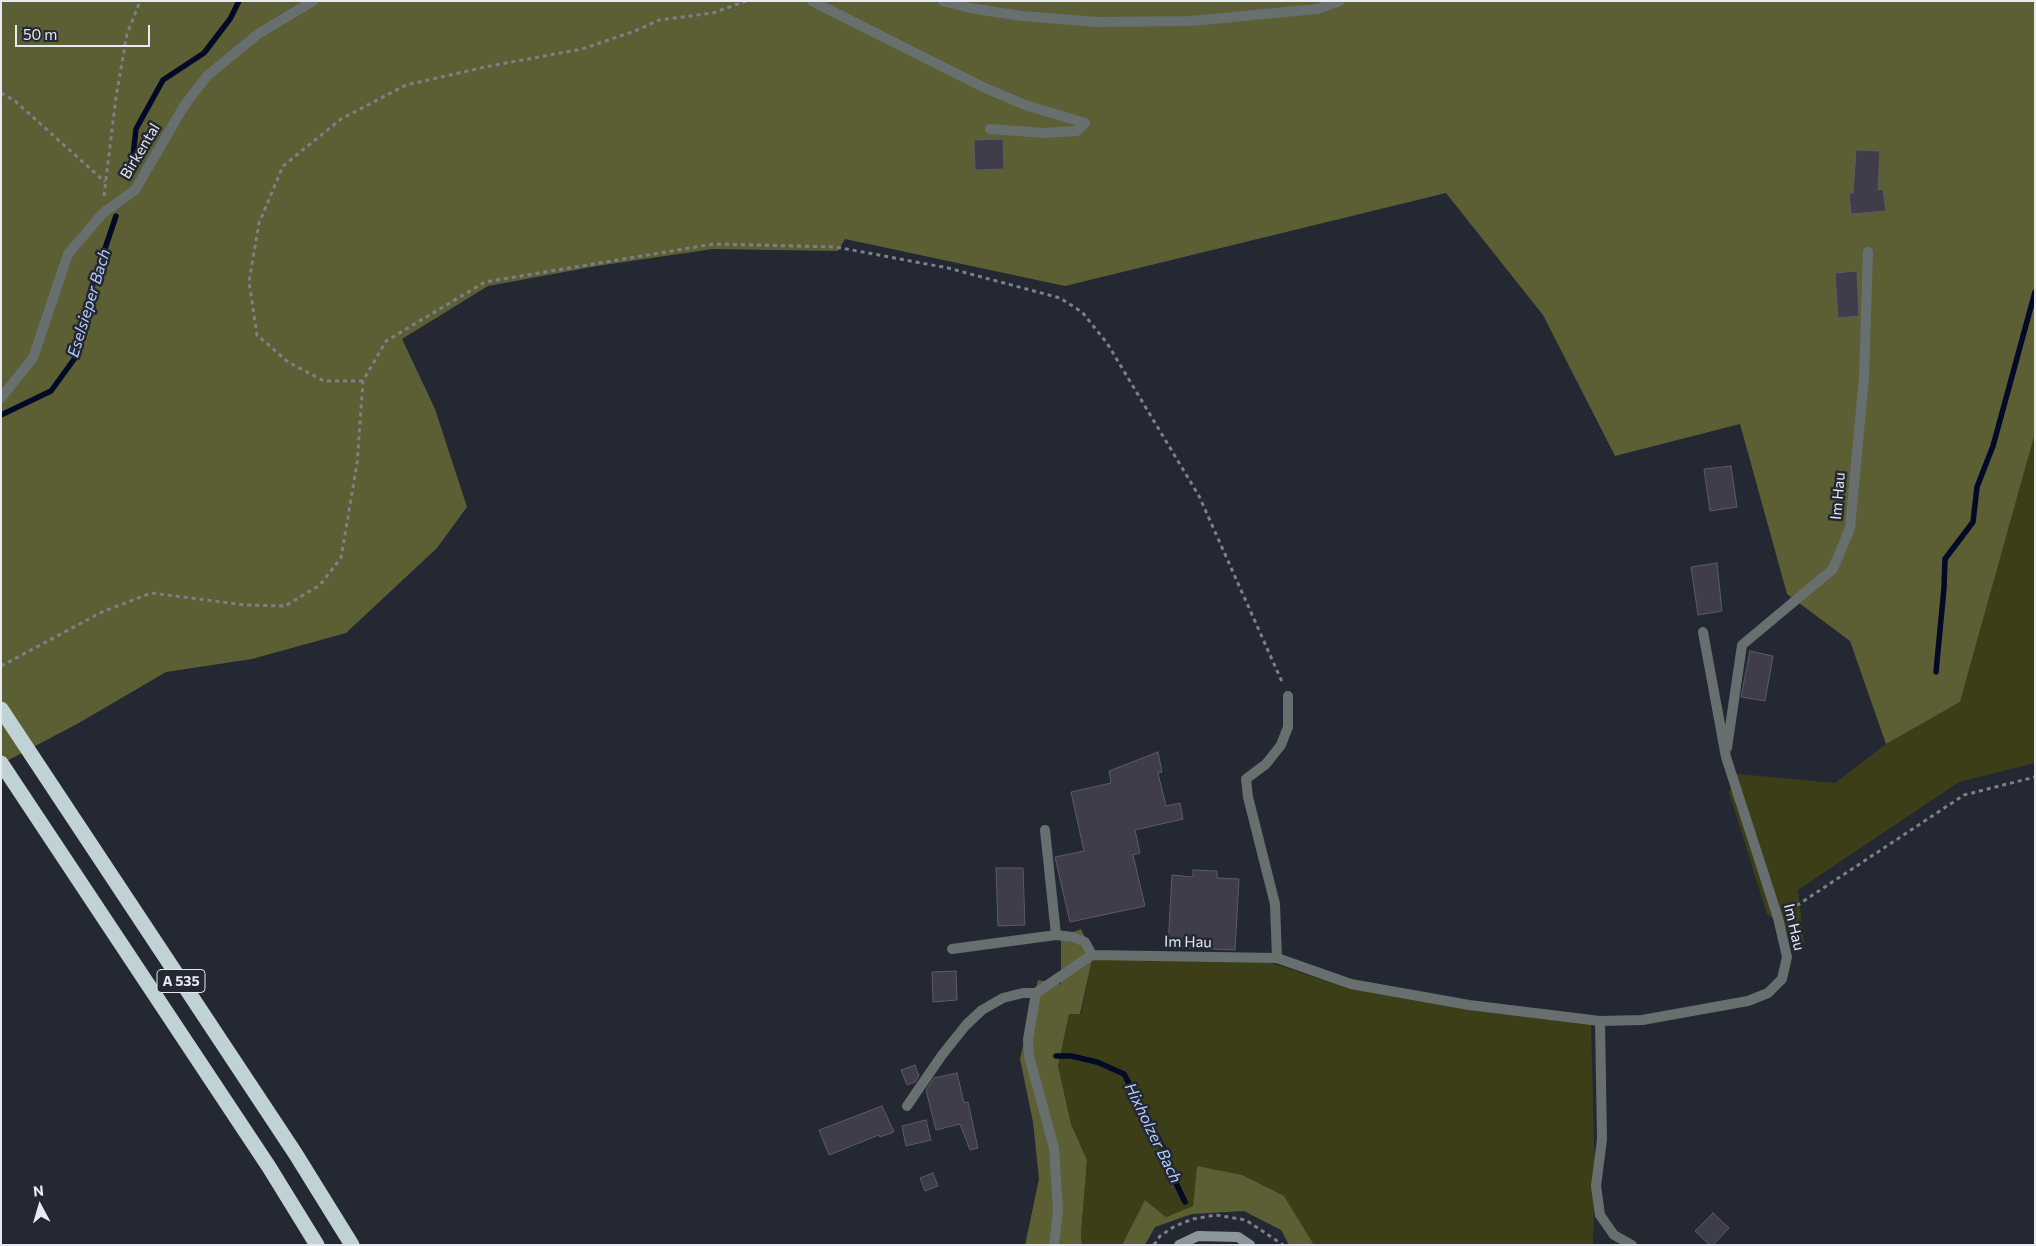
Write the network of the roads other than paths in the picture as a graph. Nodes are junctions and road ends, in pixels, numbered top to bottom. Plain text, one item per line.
1 (313, 1) edge
2 (812, 1) edge
3 (944, 1) edge
4 (1340, 1) edge
5 (990, 129) dead end
6 (1868, 252) dead end
7 (1, 398) edge
8 (1704, 632) dead end
9 (1288, 696) road end
10 (5, 714) edge
11 (1726, 757) junction
12 (1, 763) edge
13 (1045, 830) dead end
14 (1056, 935) junction
15 (952, 949) dead end
16 (1092, 955) junction
17 (1277, 958) junction
18 (1036, 994) junction
19 (1600, 1021) junction
20 (907, 1106) dead end
21 (318, 1245) edge
22 (352, 1245) edge
23 (1054, 1245) edge
24 (1179, 1245) edge
25 (1250, 1245) edge
26 (1632, 1245) edge

1 - 7 lane, Birkental
2 - 5 lane
3 - 4 lane
6 - 11 lane, Im Hau
8 - 11 lane, Im Hau
9 - 17 lane
10 - 22 highway, A 535
11 - 19 lane, Im Hau
12 - 21 highway, A 535
13 - 14 lane
14 - 15 lane
14 - 16 lane
16 - 17 lane, Im Hau
16 - 18 lane
17 - 19 lane, Im Hau
18 - 20 lane
18 - 23 lane
19 - 26 lane
24 - 25 main road

